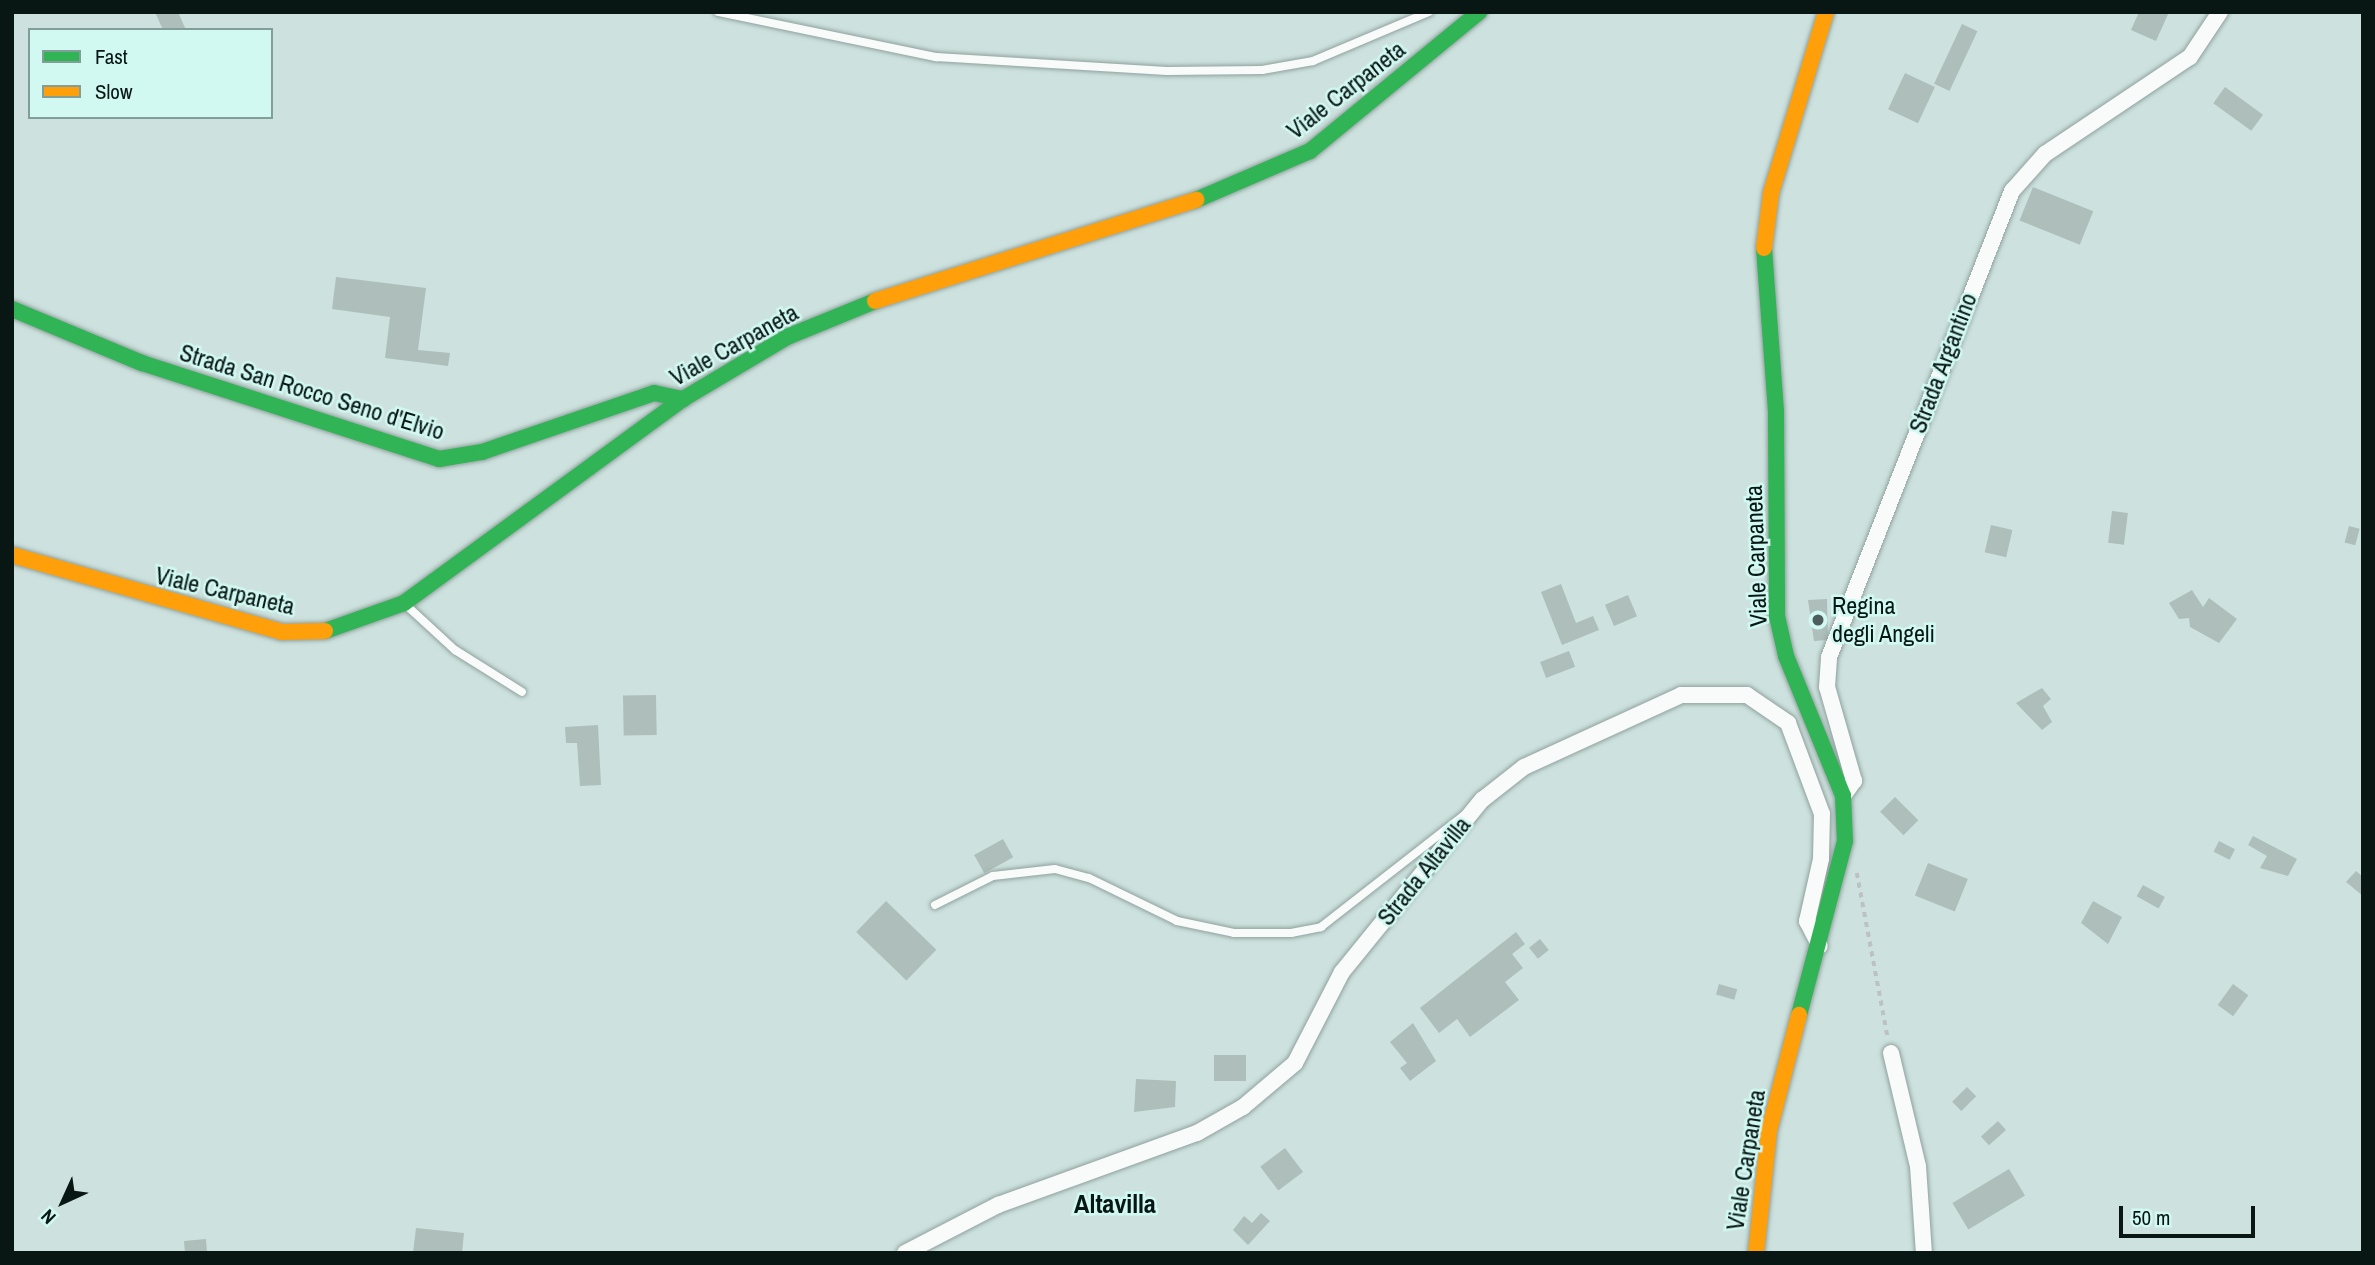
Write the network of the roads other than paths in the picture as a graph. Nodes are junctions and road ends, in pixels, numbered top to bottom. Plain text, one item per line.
1 (718, 12) edge
2 (1429, 12) edge
3 (1479, 12) edge
4 (1826, 12) edge
5 (2220, 12) edge
6 (12, 309) edge
7 (682, 399) junction
8 (12, 555) edge
9 (404, 604) junction
10 (522, 692) dead end
11 (1843, 796) junction
12 (1474, 809) junction
13 (935, 905) dead end
14 (1820, 946) junction
15 (1891, 1054) road end
16 (905, 1253) edge
17 (1756, 1253) edge
18 (1924, 1253) edge

1 - 2 lane
3 - 7 main road, Viale Carpaneta
4 - 11 main road, Viale Carpaneta
5 - 11 street, Strada Argantino
6 - 7 main road, Strada San Rocco Seno d'Elvio
7 - 9 main road, Viale Carpaneta
8 - 9 main road, Viale Carpaneta
9 - 10 lane
11 - 14 main road, Viale Carpaneta
12 - 13 lane
12 - 14 street, Strada Altavilla
12 - 16 street, Strada Altavilla
14 - 17 main road, Viale Carpaneta
15 - 18 street

